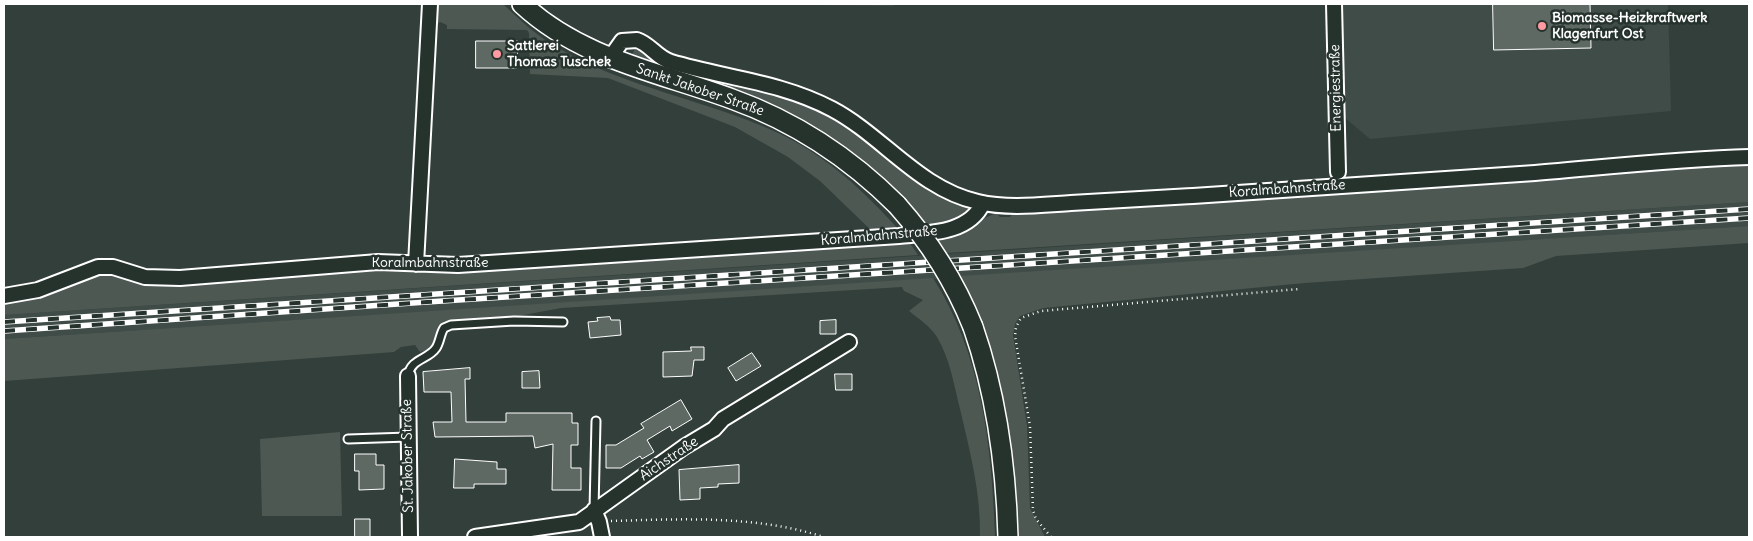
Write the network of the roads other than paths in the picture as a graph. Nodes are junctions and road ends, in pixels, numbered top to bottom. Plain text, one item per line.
1 (430, 4) edge
2 (522, 4) edge
3 (1334, 4) edge
4 (610, 58) junction
5 (1749, 157) edge
6 (1338, 172) dead end
7 (983, 203) junction
8 (416, 264) junction
9 (4, 296) edge
10 (563, 322) dead end
11 (848, 342) dead end
12 (408, 376) joint
13 (596, 421) dead end
14 (408, 437) junction
15 (348, 439) dead end
16 (597, 516) junction
17 (410, 537) edge
18 (475, 537) edge
19 (602, 537) edge
20 (1008, 537) edge

1 - 8 street
2 - 4 main road, Sankt Jakober Straße
3 - 6 street, Energiestraße
4 - 7 street
4 - 20 main road, Sankt Jakober Straße, bridge
5 - 7 street, Koralmbahnstraße
7 - 8 street, Koralmbahnstraße
8 - 9 street, Koralmbahnstraße
10 - 12 lane
11 - 16 street, Aichstraße
12 - 14 street, St. Jakober Straße
13 - 16 lane
14 - 15 lane
14 - 17 street, St. Jakober Straße
16 - 18 street, Aichstraße
16 - 19 street

